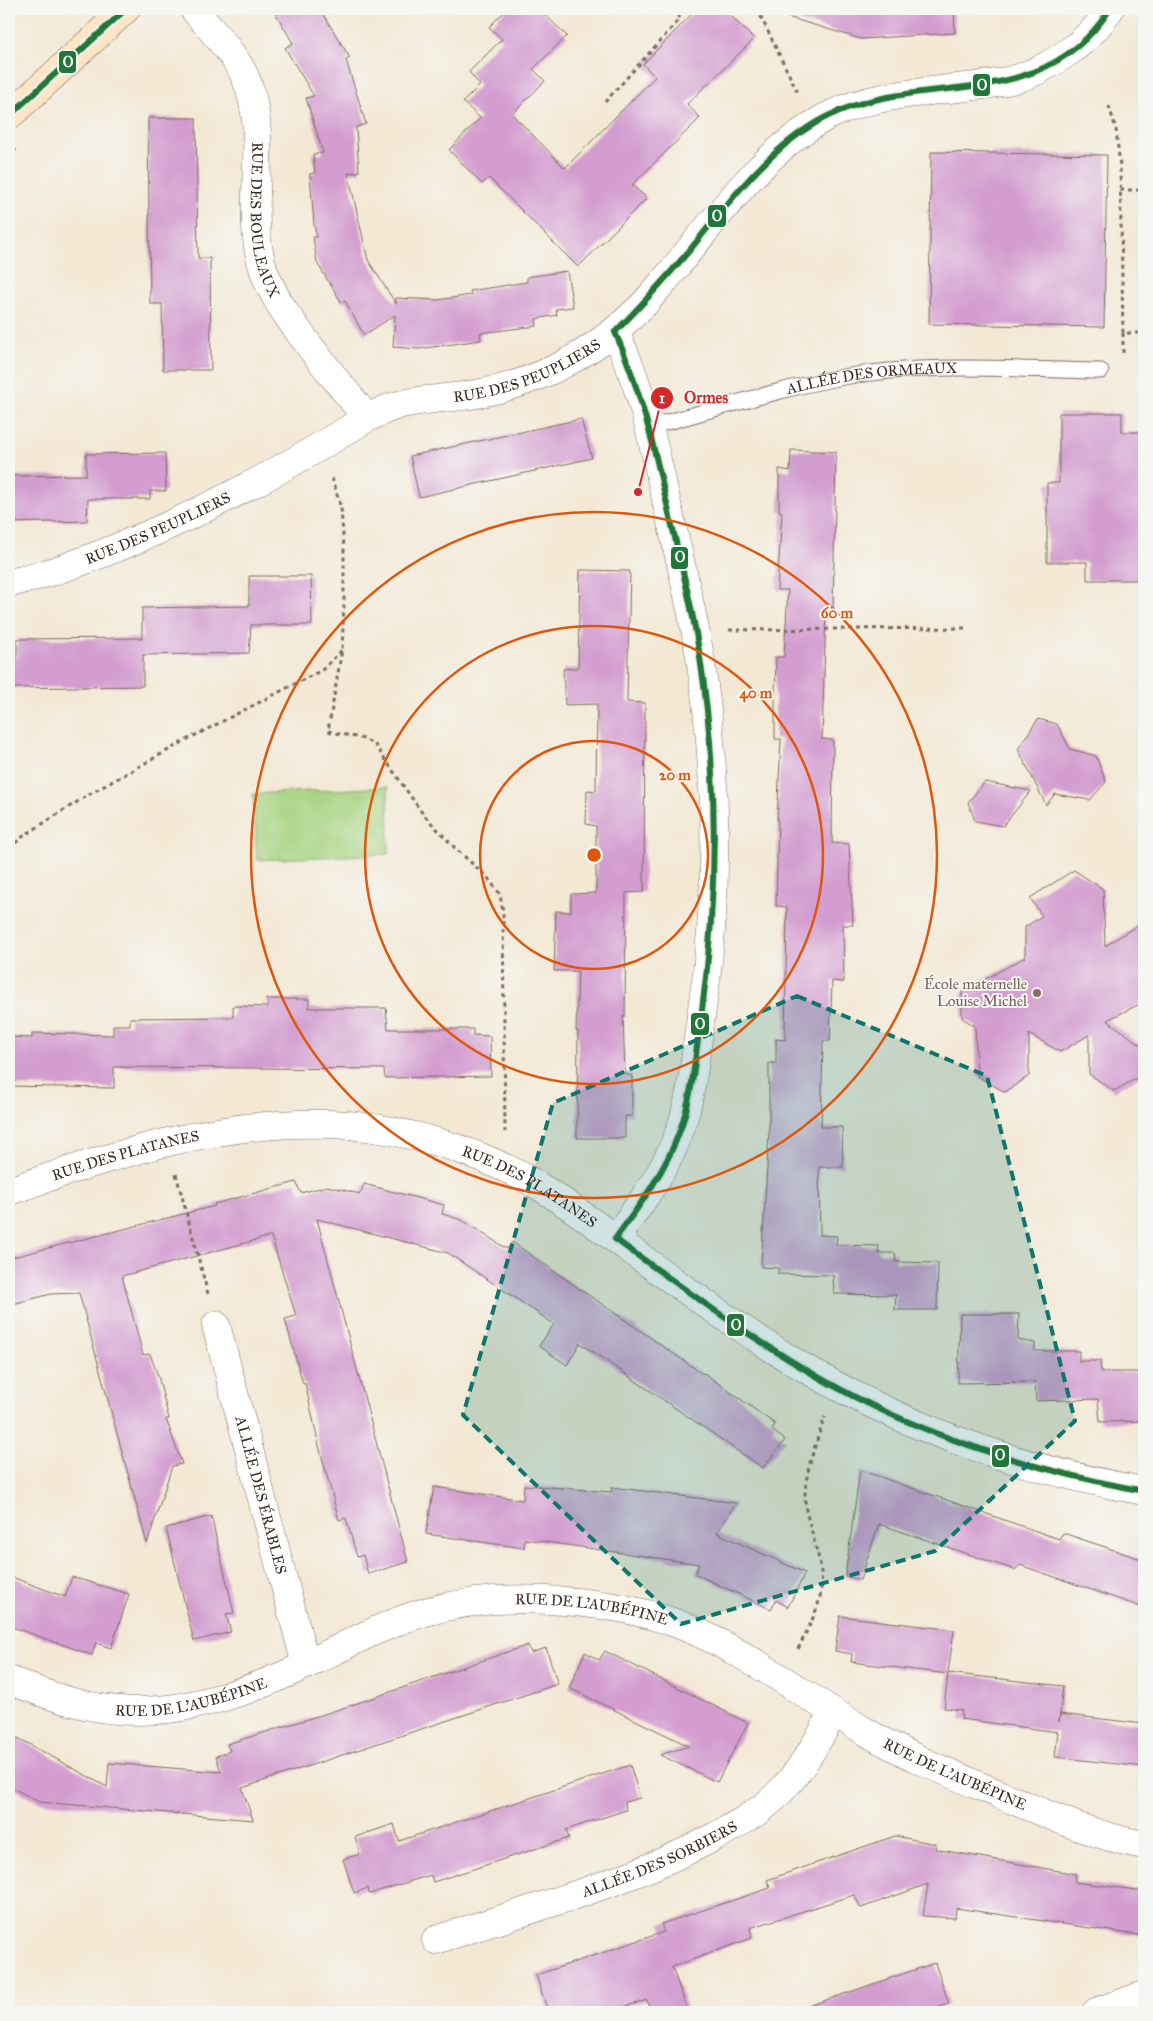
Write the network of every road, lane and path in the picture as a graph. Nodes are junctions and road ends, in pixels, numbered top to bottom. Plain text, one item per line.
1 (126, 9) edge
2 (194, 9) edge
3 (679, 9) edge
4 (757, 9) edge
5 (1110, 9) edge
6 (605, 102) dead end
7 (1109, 106) dead end
8 (9, 116) edge
9 (811, 125) junction
10 (1120, 190) junction
11 (1144, 190) edge
12 (615, 332) junction
13 (1122, 333) dead end
14 (1101, 371) dead end
15 (366, 418) junction
16 (649, 427) junction
17 (318, 448) junction
18 (9, 583) edge
19 (966, 628) dead end
20 (724, 630) dead end
21 (342, 650) junction
22 (9, 848) edge
23 (167, 1142) junction
24 (506, 1169) junction
25 (9, 1191) edge
26 (616, 1239) junction
27 (216, 1325) joint
28 (834, 1386) junction
29 (1144, 1491) edge
30 (306, 1665) junction
31 (9, 1680) edge
32 (783, 1680) junction
33 (834, 1712) junction
34 (1144, 1845) edge
35 (436, 1940) dead end
36 (1144, 1995) edge
37 (1096, 2012) edge

1 - 8 main road
2 - 15 street, RUE DES BOULEAUX
3 - 6 path
4 - 9 path
5 - 9 street, RUE DES PEUPLIERS
7 - 10 path
9 - 12 street, RUE DES PEUPLIERS
10 - 11 path
10 - 13 path
12 - 15 street, RUE DES PEUPLIERS
12 - 16 street
14 - 16 lane, ALLÉE DES ORMEAUX
15 - 17 street, RUE DES PEUPLIERS
16 - 26 street
17 - 18 street, RUE DES PEUPLIERS
17 - 21 path
19 - 20 path
21 - 22 path
21 - 24 path
23 - 24 street, RUE DES PLATANES
23 - 25 street, RUE DES PLATANES
23 - 27 path
24 - 26 street, RUE DES PLATANES
26 - 28 street, RUE DES PLATANES
27 - 30 street, ALLÉE DES ÉRABLES
28 - 29 street, RUE DES PLATANES
28 - 32 path
30 - 31 street, RUE DE L'AUBÉPINE
30 - 32 street, RUE DE L'AUBÉPINE
32 - 33 street, RUE DE L'AUBÉPINE
33 - 34 street, RUE DE L'AUBÉPINE
33 - 35 street, ALLÉE DES SORBIERS
36 - 37 street

